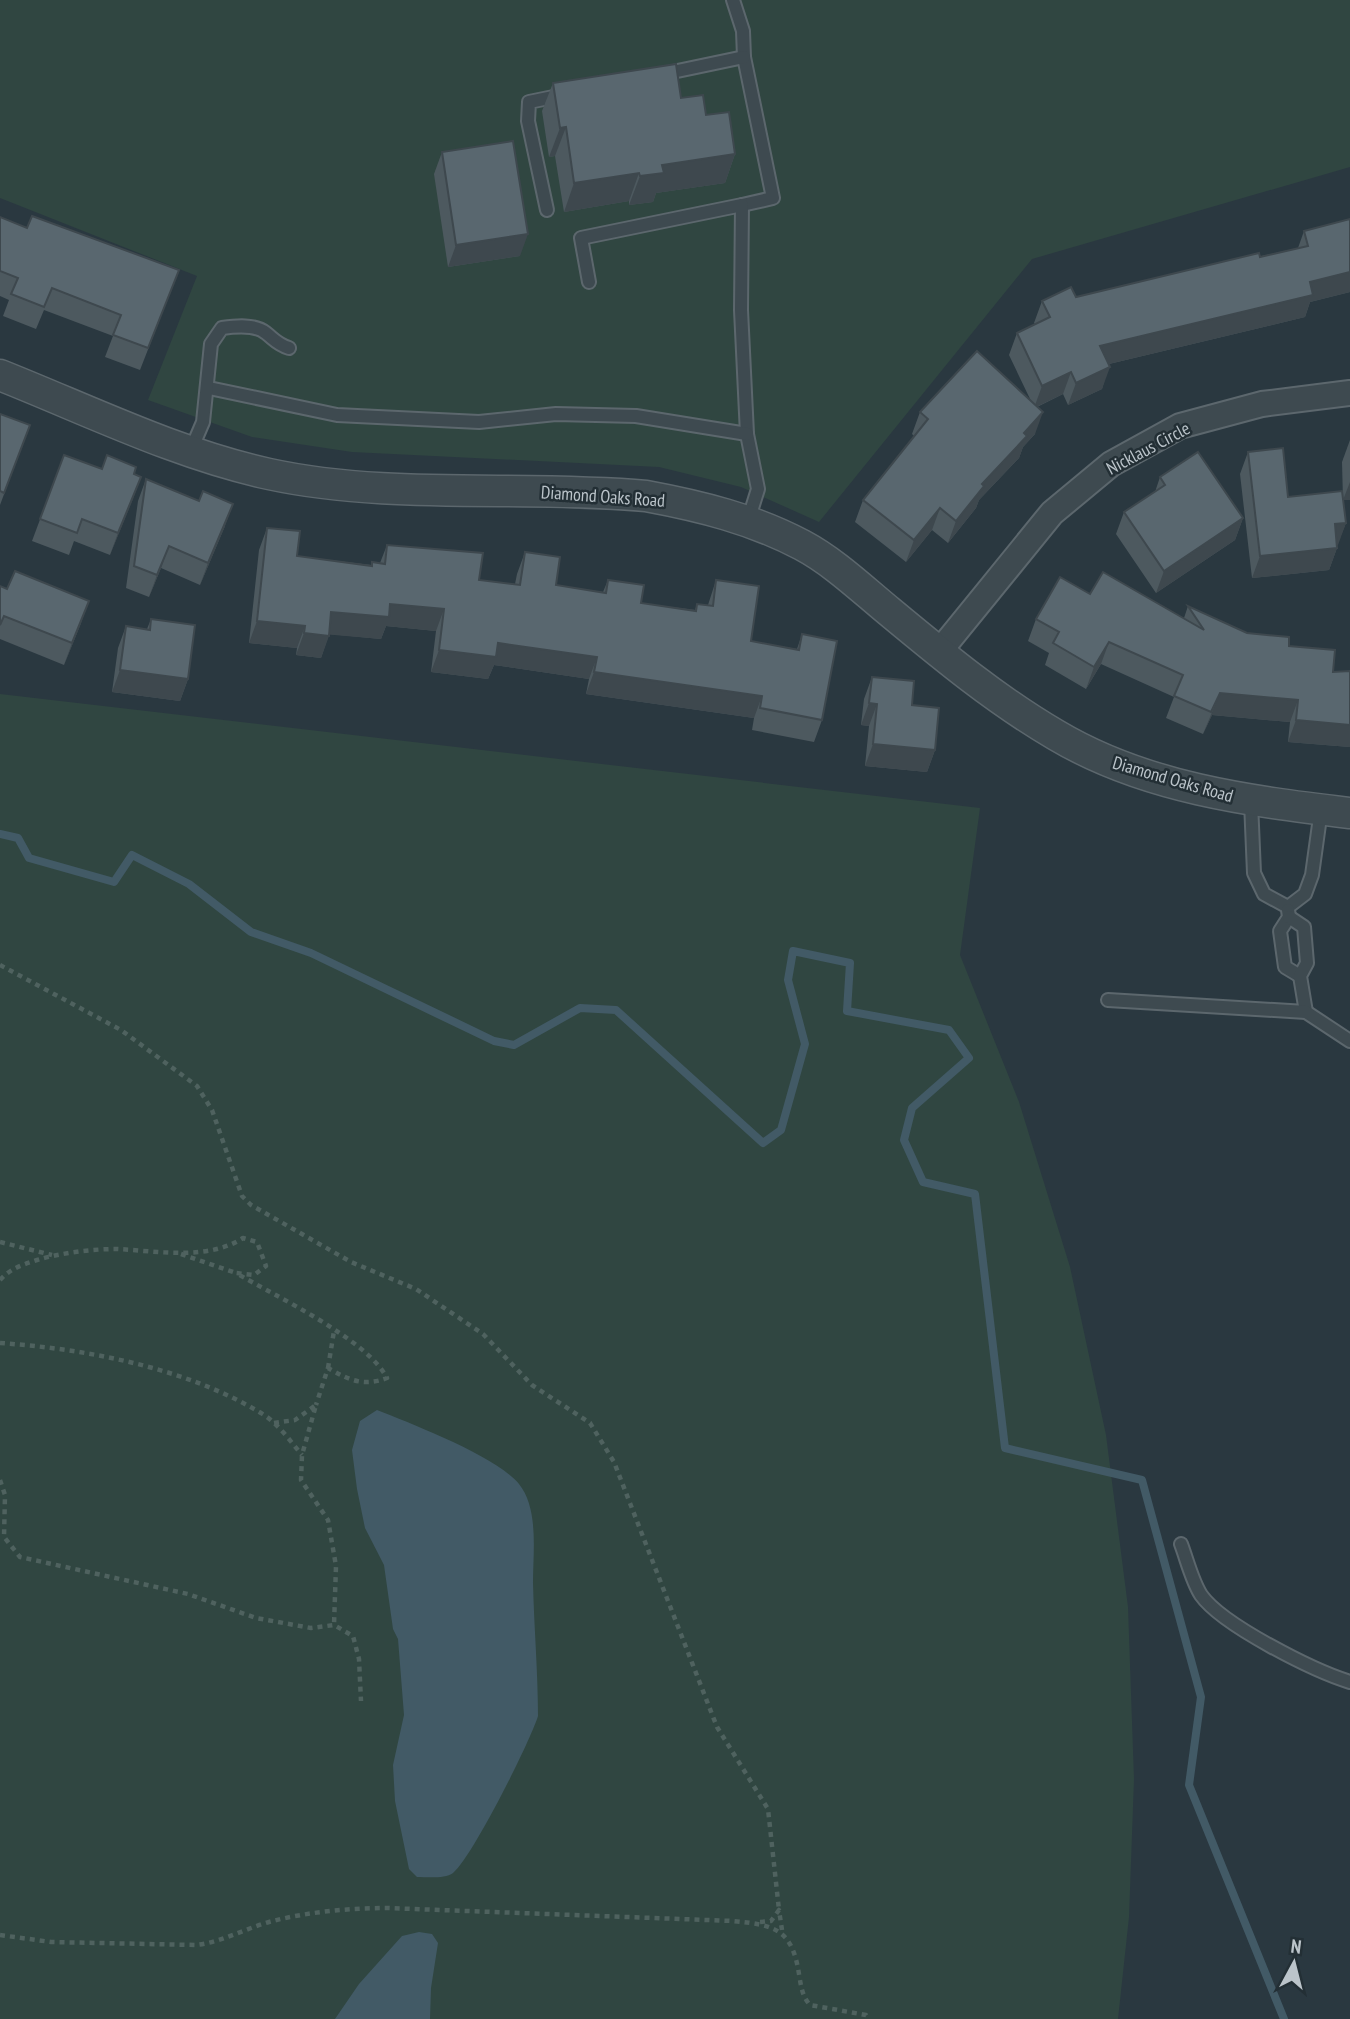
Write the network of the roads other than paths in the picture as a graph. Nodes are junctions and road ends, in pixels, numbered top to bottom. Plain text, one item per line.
1 (733, 0) edge
2 (744, 57) junction
3 (650, 77) edge
4 (583, 91) edge
5 (742, 205) junction
6 (547, 210) dead end
7 (589, 282) dead end
8 (289, 348) dead end
9 (0, 375) edge
10 (208, 388) junction
11 (1350, 393) edge
12 (747, 434) junction
13 (191, 451) junction
14 (748, 521) junction
15 (939, 652) junction
16 (1251, 802) junction
17 (1336, 811) edge
18 (1288, 912) junction
19 (1300, 976) junction
20 (1108, 1000) dead end
21 (1306, 1012) junction
22 (1350, 1041) edge
23 (1181, 1544) dead end
24 (1350, 1682) edge

1 - 2 lane
2 - 3 lane
2 - 5 lane
4 - 6 lane
5 - 7 lane
5 - 12 lane
8 - 10 lane
9 - 13 street, Diamond Oaks Road
10 - 12 lane
10 - 13 lane
11 - 15 street, Nicklaus Circle
12 - 14 lane
13 - 14 street, Diamond Oaks Road
14 - 15 street, Diamond Oaks Road
15 - 16 street, Diamond Oaks Road
16 - 17 street, Diamond Oaks Road
16 - 18 lane
17 - 18 lane
18 - 19 lane
18 - 19 lane
19 - 21 lane
20 - 21 lane
21 - 22 lane
23 - 24 lane

